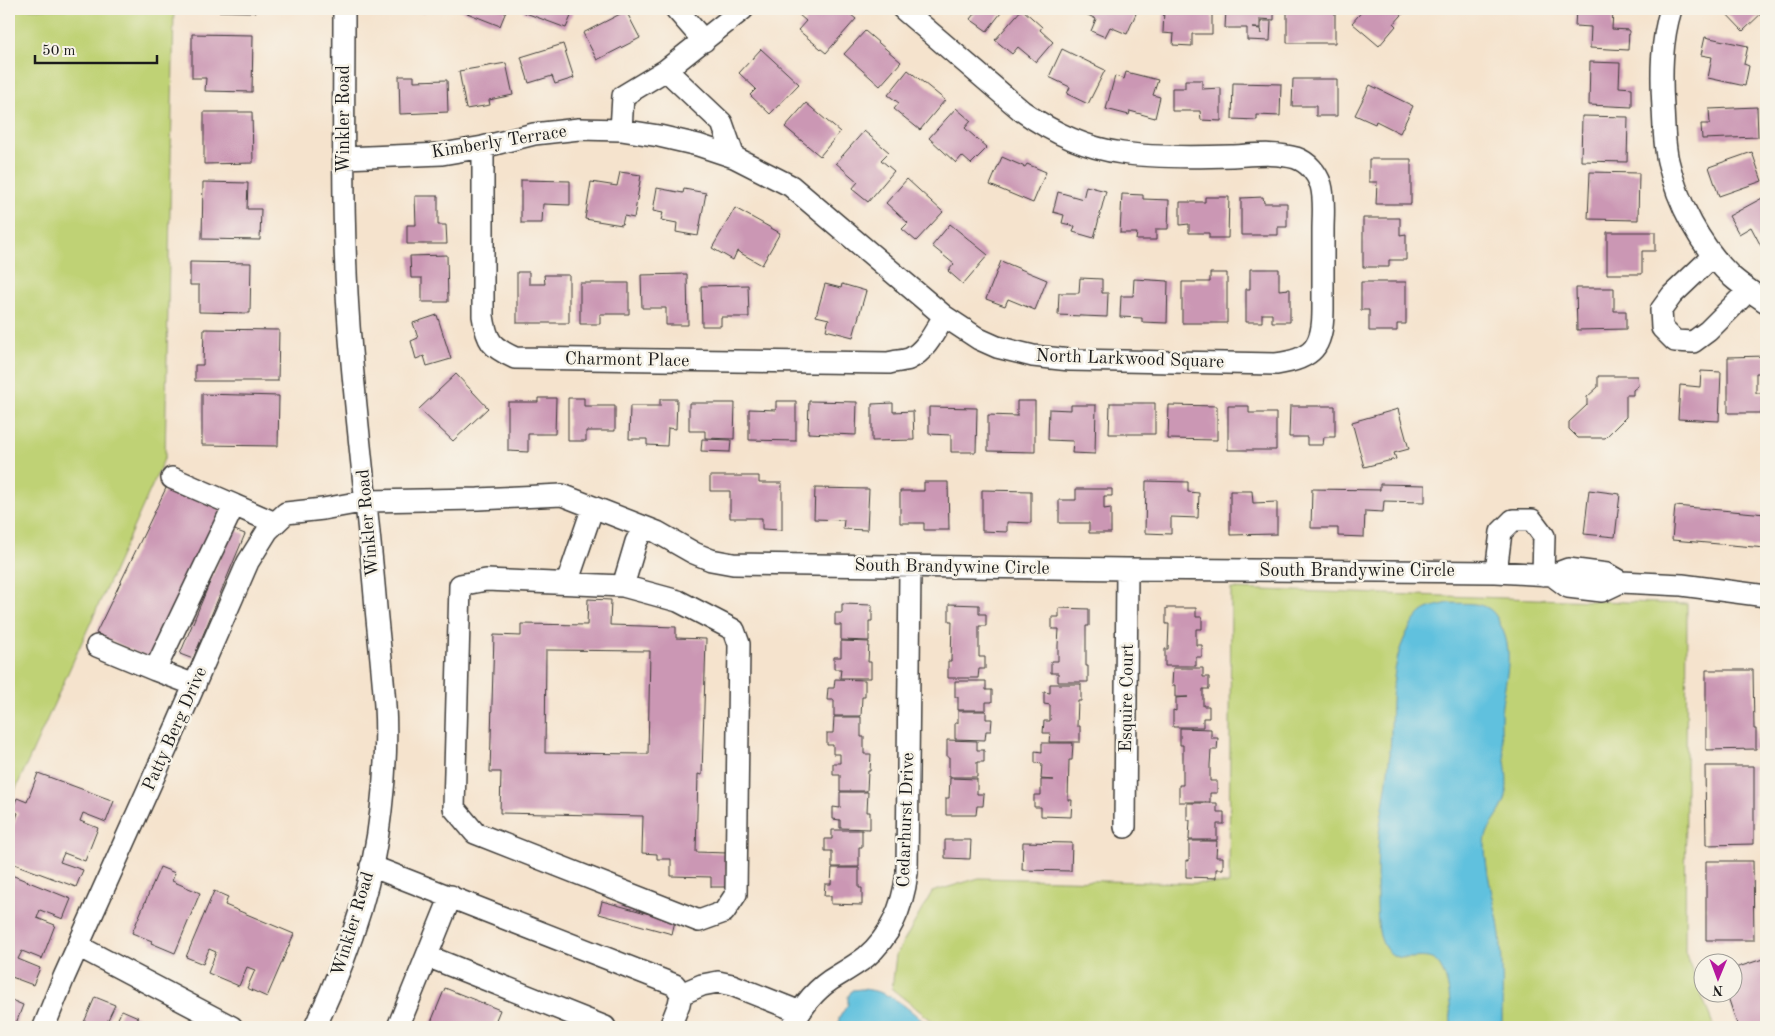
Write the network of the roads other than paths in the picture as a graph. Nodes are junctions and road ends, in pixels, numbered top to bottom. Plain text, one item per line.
1 (344, 9) edge
2 (676, 9) edge
3 (743, 9) edge
4 (903, 9) edge
5 (1671, 9) edge
6 (704, 41) junction
7 (666, 70) junction
8 (621, 130) junction
9 (483, 148) junction
10 (734, 157) junction
11 (344, 158) junction
12 (1713, 256) junction
13 (1758, 296) edge
14 (944, 316) junction
15 (172, 478) dead end
16 (367, 501) junction
17 (234, 504) junction
18 (593, 507) junction
19 (275, 523) junction
20 (644, 527) junction
21 (910, 566) junction
22 (1128, 570) junction
23 (1496, 572) junction
24 (1548, 575) junction
25 (567, 583) junction
26 (623, 586) junction
27 (1766, 596) edge
28 (97, 646) dead end
29 (155, 670) junction
30 (195, 685) junction
31 (1125, 827) dead end
32 (371, 866) junction
33 (451, 896) junction
34 (78, 946) junction
35 (427, 956) junction
36 (681, 994) junction
37 (796, 1020) edge
38 (44, 1027) edge
39 (232, 1027) edge
40 (315, 1027) edge
41 (398, 1027) edge
42 (605, 1027) edge
43 (670, 1027) edge

1 - 11 street, Winkler Road
2 - 6 street
3 - 6 street
4 - 14 street, North Larkwood Square
5 - 12 street
6 - 7 street
7 - 8 street
7 - 10 street
8 - 9 street, Kimberly Terrace
8 - 10 street, North Larkwood Square
9 - 11 street, Kimberly Terrace
9 - 14 street, Charmont Place
10 - 14 street, North Larkwood Square
11 - 16 street, Winkler Road
12 - 13 street
12 - 13 street
15 - 17 street
16 - 18 street, South Brandywine Circle
16 - 19 street, Patty Berg Drive
16 - 32 street, Winkler Road
17 - 19 street
17 - 29 street
18 - 20 street, South Brandywine Circle
18 - 25 street
19 - 30 street, Patty Berg Drive
20 - 21 street, South Brandywine Circle
20 - 26 street
21 - 22 street, South Brandywine Circle
21 - 37 street, Cedarhurst Drive
22 - 23 street, South Brandywine Circle
22 - 31 street, Esquire Court
23 - 24 street, South Brandywine Circle
23 - 24 street
24 - 27 street, South Brandywine Circle
25 - 26 street
25 - 26 street
28 - 29 street
29 - 30 street
30 - 34 street, Patty Berg Drive
32 - 33 street
32 - 40 street, Winkler Road
33 - 35 street
33 - 36 street
34 - 38 street, Patty Berg Drive
34 - 39 street
35 - 41 street
35 - 42 street
36 - 37 street
36 - 43 street

